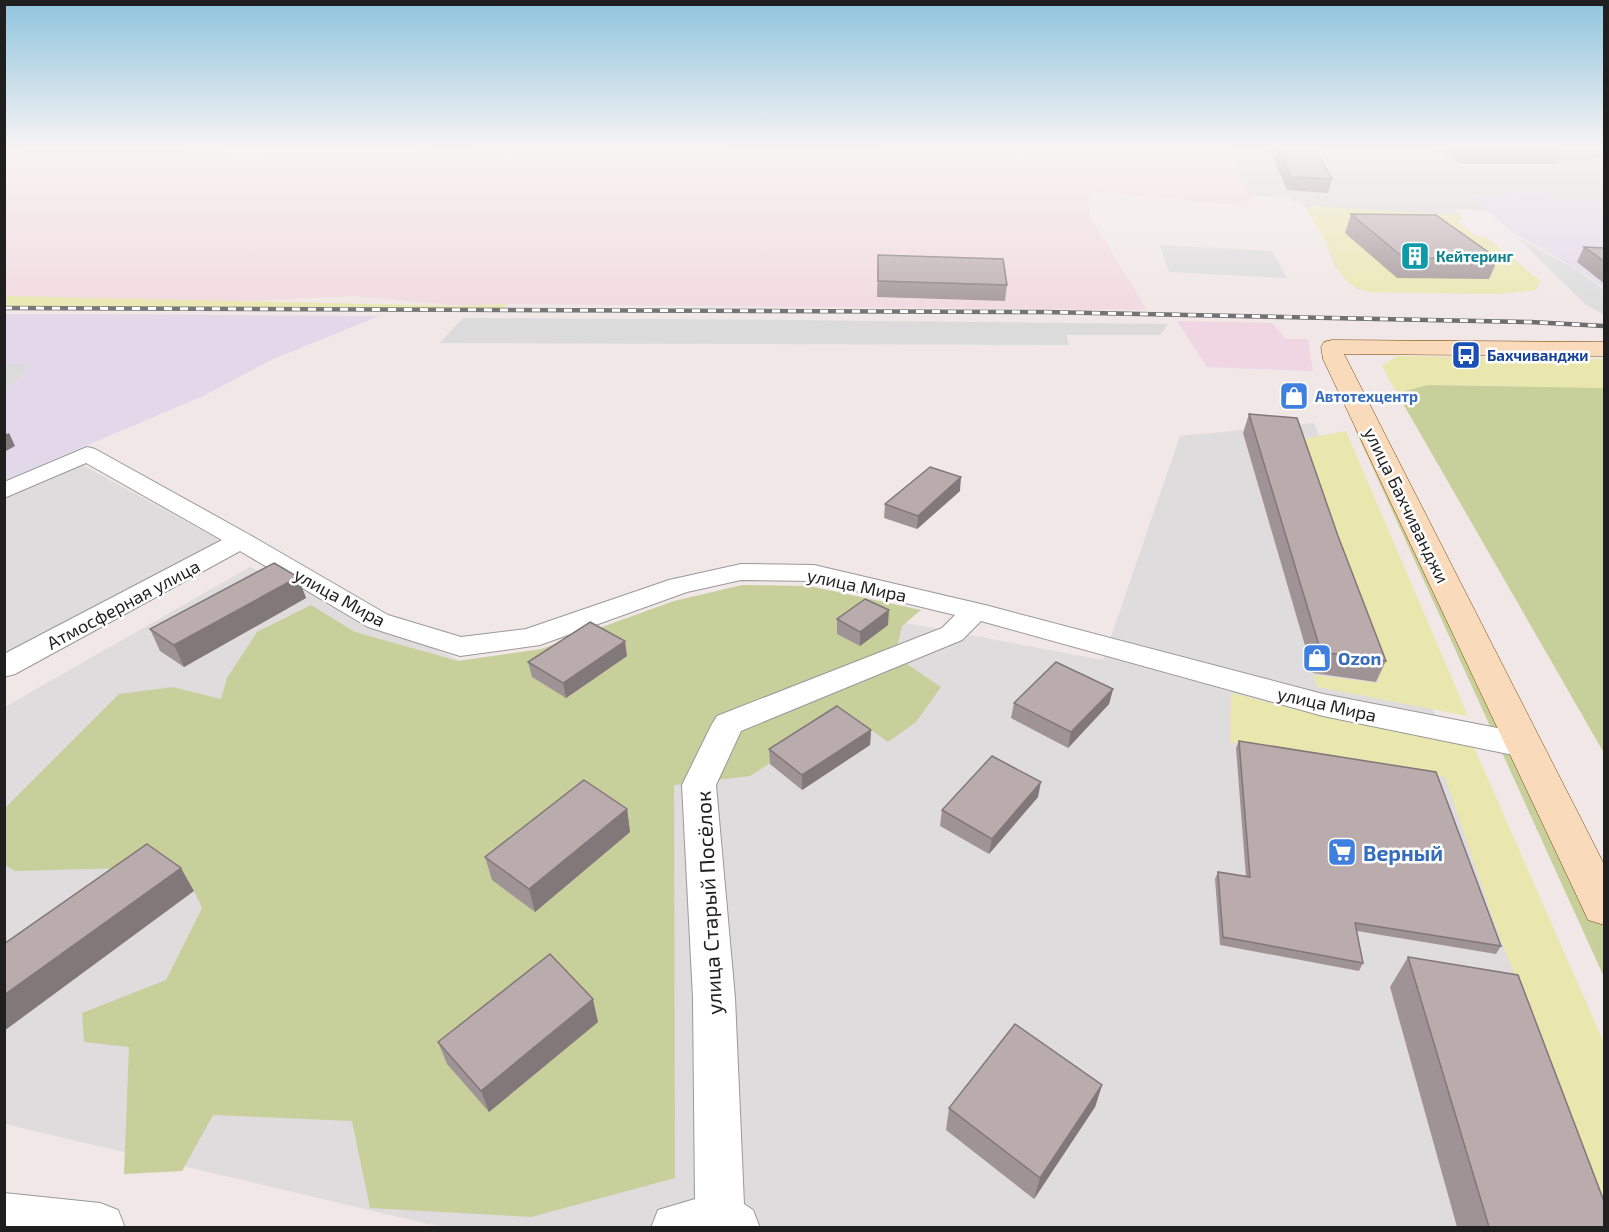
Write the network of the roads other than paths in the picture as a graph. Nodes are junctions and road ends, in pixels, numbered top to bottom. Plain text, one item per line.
1 (1605, 349) edge
2 (4, 491) edge
3 (241, 540) junction
4 (975, 611) junction
5 (4, 667) edge
6 (1523, 745) junction
7 (1605, 908) edge
8 (4, 1218) edge
9 (710, 1224) edge
10 (100, 1227) edge

1 - 6 main road, улица Бахчиванджи
2 - 3 street, улица Мира
3 - 4 street, улица Мира
3 - 5 street, Атмосферная улица
4 - 6 street, улица Мира
4 - 9 street, улица Старый Посёлок
6 - 7 main road, улица Бахчиванджи
8 - 10 street

